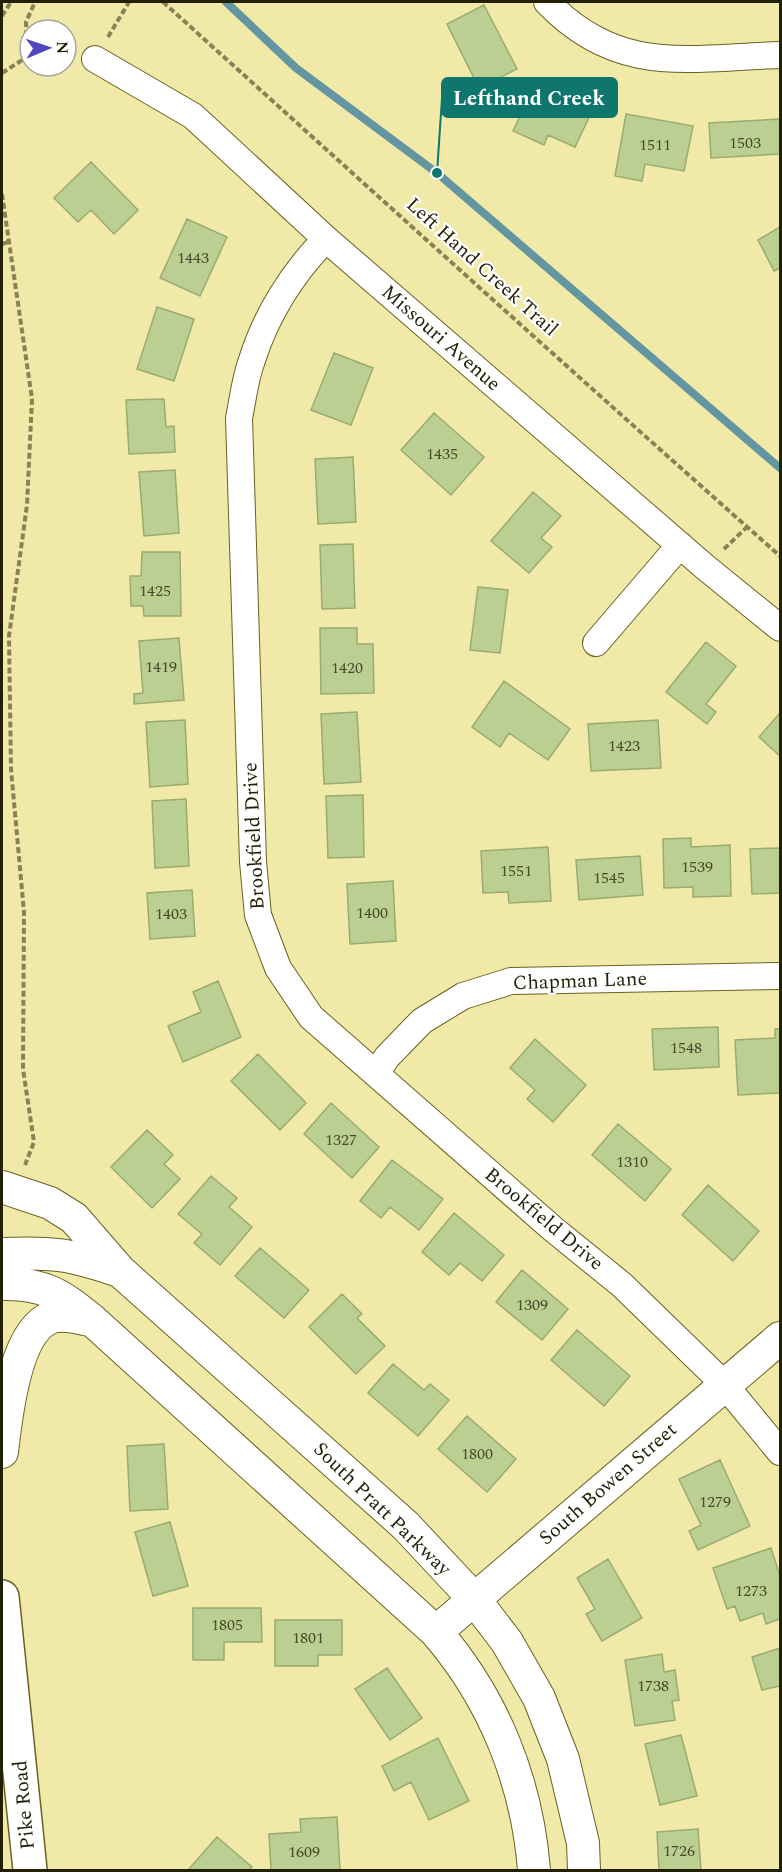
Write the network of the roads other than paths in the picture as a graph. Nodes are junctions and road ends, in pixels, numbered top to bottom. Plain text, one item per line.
1 (547, 2) edge
2 (780, 55) edge
3 (95, 59) dead end
4 (326, 239) junction
5 (680, 545) junction
6 (780, 628) edge
7 (597, 644) dead end
8 (780, 976) edge
9 (376, 1074) junction
10 (12, 1178) edge
11 (2, 1254) edge
12 (120, 1271) junction
13 (2, 1284) edge
14 (93, 1321) junction
15 (780, 1338) edge
16 (724, 1384) junction
17 (2, 1452) edge
18 (780, 1452) edge
19 (2, 1597) edge
20 (475, 1600) junction
21 (436, 1632) junction
22 (30, 1870) edge
23 (534, 1870) edge
24 (584, 1870) edge

1 - 2 street
3 - 4 street, Missouri Avenue
4 - 5 street, Missouri Avenue
4 - 9 street, Brookfield Drive
5 - 6 street, Missouri Avenue
5 - 7 street
8 - 9 street, Chapman Lane
9 - 16 street, Brookfield Drive
10 - 12 street, South Pratt Parkway
11 - 12 street, South Pratt Parkway
12 - 20 street, South Pratt Parkway
13 - 14 street
14 - 17 street
14 - 21 street
15 - 16 street, South Bowen Street
16 - 18 street, Brookfield Drive
16 - 20 street, South Bowen Street
19 - 22 main road, Pike Road
20 - 21 street, South Bowen Street
20 - 24 street, South Pratt Parkway
21 - 23 street

